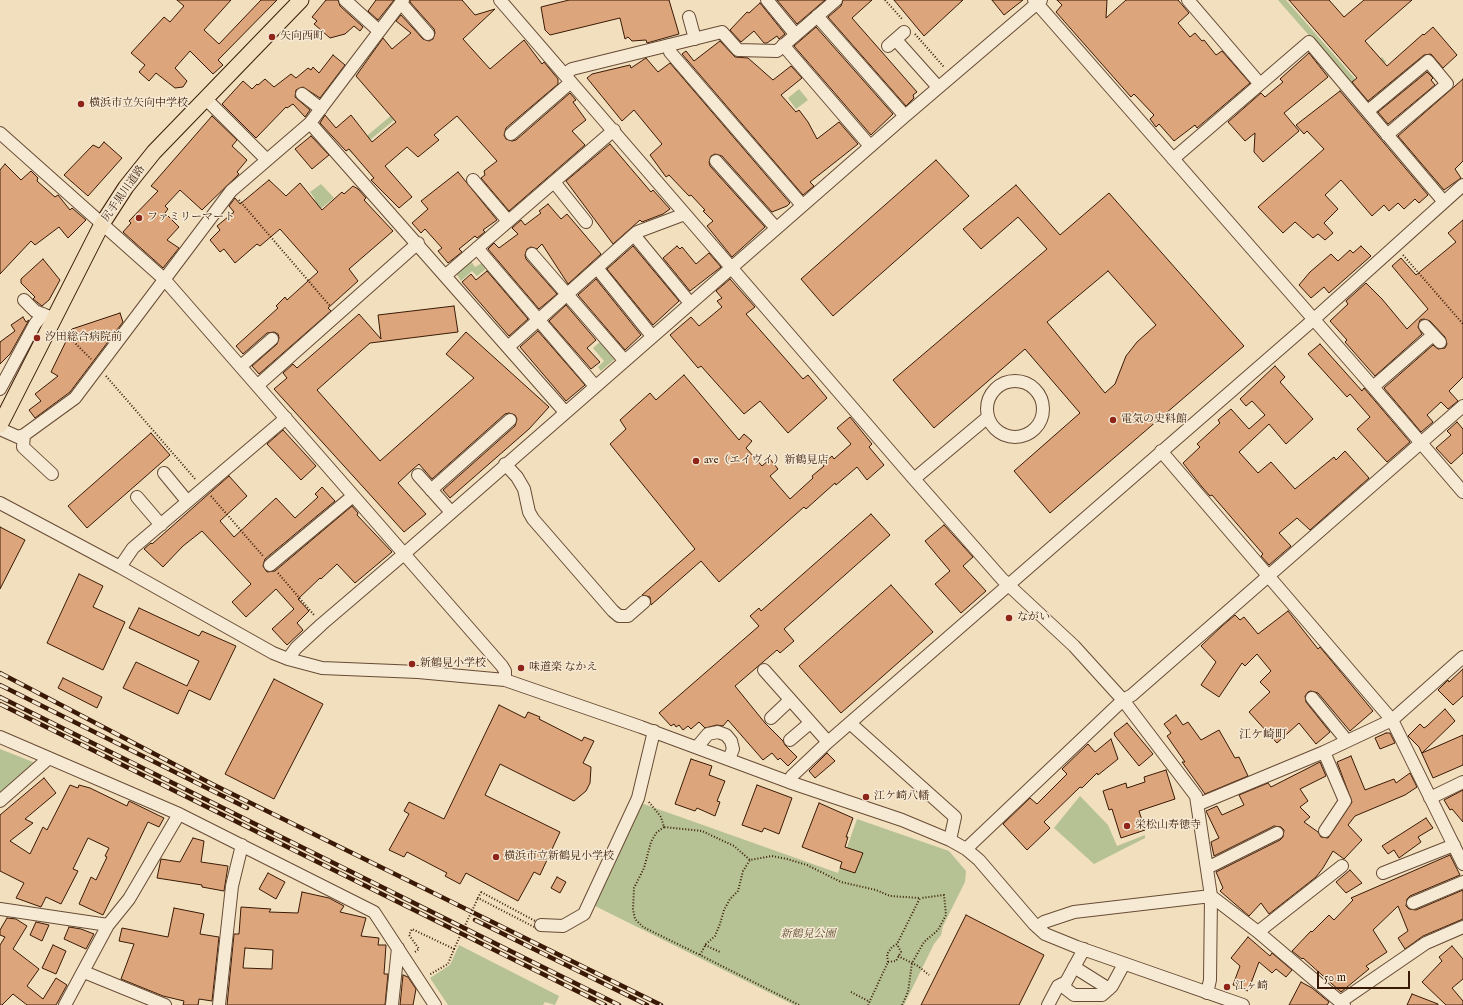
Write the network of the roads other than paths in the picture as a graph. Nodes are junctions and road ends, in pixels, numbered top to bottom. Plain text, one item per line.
1 (301, 0) edge
2 (345, 0) edge
3 (500, 0) edge
4 (767, 0) edge
5 (836, 0) edge
6 (1188, 0) edge
7 (402, 1) edge
8 (1037, 1) edge
9 (817, 16) junction
10 (689, 17) dead end
11 (379, 32) junction
12 (428, 34) dead end
13 (795, 34) junction
14 (901, 34) road end
15 (695, 39) junction
16 (669, 45) junction
17 (783, 45) junction
18 (568, 78) junction
19 (1260, 84) junction
20 (938, 87) junction
21 (302, 94) dead end
22 (206, 99) junction
23 (321, 109) junction
24 (1368, 111) junction
25 (905, 116) junction
26 (310, 123) junction
27 (614, 130) junction
28 (511, 134) dead end
29 (0, 135) edge
30 (1387, 135) junction
31 (870, 146) junction
32 (1173, 158) junction
33 (267, 160) junction
34 (716, 161) dead end
35 (473, 180) dead end
36 (554, 182) junction
37 (1463, 185) edge
38 (1444, 202) junction
39 (802, 205) junction
40 (685, 214) junction
41 (508, 222) junction
42 (586, 222) dead end
43 (102, 224) junction
44 (776, 228) junction
45 (634, 235) junction
46 (418, 243) junction
47 (477, 248) junction
48 (532, 254) dead end
49 (731, 267) junction
50 (597, 268) junction
51 (446, 275) junction
52 (164, 279) junction
53 (567, 294) junction
54 (24, 300) dead end
55 (690, 303) junction
56 (538, 320) junction
57 (1313, 320) junction
58 (53, 322) junction
59 (1433, 334) dead end
60 (652, 336) junction
61 (272, 339) dead end
62 (508, 346) junction
63 (624, 360) junction
64 (241, 366) junction
65 (258, 385) junction
66 (595, 386) junction
67 (1373, 387) junction
68 (0, 389) edge
69 (1463, 406) edge
70 (565, 412) junction
71 (286, 418) junction
72 (988, 418) junction
73 (510, 420) dead end
74 (0, 426) edge
75 (0, 430) edge
76 (24, 435) junction
77 (1420, 444) junction
78 (1161, 451) junction
79 (506, 464) junction
80 (164, 473) dead end
81 (52, 474) dead end
82 (418, 475) dead end
83 (914, 479) junction
84 (431, 490) junction
85 (1463, 492) edge
86 (353, 496) junction
87 (137, 497) dead end
88 (187, 501) junction
89 (0, 502) edge
90 (451, 512) junction
91 (161, 525) junction
92 (404, 554) junction
93 (270, 565) dead end
94 (120, 567) junction
95 (1269, 576) junction
96 (1007, 585) junction
97 (644, 602) dead end
98 (1463, 657) edge
99 (288, 658) junction
100 (764, 670) dead end
101 (505, 680) junction
102 (1312, 698) dead end
103 (790, 700) junction
104 (1123, 700) junction
105 (771, 718) dead end
106 (1392, 720) junction
107 (810, 722) junction
108 (851, 724) junction
109 (654, 731) junction
110 (0, 737) edge
111 (790, 740) dead end
112 (1347, 741) junction
113 (828, 742) junction
114 (697, 747) junction
115 (1324, 752) junction
116 (50, 758) junction
117 (729, 759) junction
118 (789, 782) junction
119 (1463, 782) edge
120 (1430, 798) junction
121 (0, 802) edge
122 (1199, 804) junction
123 (179, 814) junction
124 (1324, 831) dead end
125 (1277, 833) dead end
126 (950, 840) junction
127 (242, 845) junction
128 (1454, 845) junction
129 (966, 849) junction
130 (1463, 864) edge
131 (1342, 866) dead end
132 (1207, 868) junction
133 (1383, 873) dead end
134 (1463, 882) edge
135 (1211, 896) junction
136 (1413, 903) dead end
137 (2, 912) edge
138 (108, 925) junction
139 (541, 925) road end
140 (1037, 927) junction
141 (1463, 928) edge
142 (1258, 932) junction
143 (398, 948) junction
144 (1084, 949) junction
145 (1124, 964) junction
146 (1074, 967) junction
147 (84, 972) junction
148 (1061, 985) junction
149 (1109, 989) junction
150 (1207, 993) junction
151 (1221, 1002) edge
152 (1342, 1003) edge
153 (65, 1005) edge
154 (165, 1005) edge
155 (218, 1005) edge
156 (392, 1005) edge
157 (435, 1005) edge
158 (1048, 1005) edge
159 (1243, 1005) edge

1 - 22 main road, 尻手黒川道路
2 - 11 street
3 - 18 street
4 - 13 street
5 - 9 street
6 - 19 street
7 - 11 street
7 - 12 street
8 - 20 street
8 - 32 street
9 - 13 street
9 - 25 street
10 - 15 street
11 - 23 street
13 - 17 street
14 - 20 street
15 - 16 street
15 - 17 street
16 - 18 street
16 - 39 street
17 - 31 street
18 - 27 street
18 - 28 street
19 - 24 street
19 - 32 street
20 - 25 street
21 - 23 street
22 - 33 street
22 - 43 main road, 尻手黒川道路
23 - 26 street
24 - 30 street
24 - 30 street
25 - 31 street
26 - 33 street
26 - 46 street
27 - 36 street
27 - 40 street
29 - 43 street
30 - 38 street
31 - 39 street
32 - 57 street
33 - 52 street
34 - 44 street
35 - 41 street
36 - 41 street
36 - 42 street
37 - 38 street
38 - 57 street
39 - 44 street
40 - 45 street
40 - 49 street
41 - 47 street
43 - 52 street
43 - 58 main road, 尻手黒川道路
44 - 49 street
45 - 50 street
45 - 55 street
46 - 51 street
46 - 65 street
47 - 51 street
47 - 56 street
48 - 53 street
49 - 55 street
49 - 83 street
50 - 53 street
50 - 60 street
51 - 62 street
52 - 64 street
52 - 76 street
53 - 56 street
53 - 63 street
54 - 58 street
55 - 60 street
56 - 62 street
56 - 66 street
57 - 67 street
57 - 78 street
58 - 68 street
58 - 74 main road, 尻手黒川道路
59 - 67 street
60 - 63 street
61 - 64 street
62 - 70 street
63 - 66 street
64 - 65 street
65 - 71 street
66 - 70 street
67 - 77 street
69 - 77 street
70 - 79 street
71 - 86 street
71 - 88 street
72 - 72 street
72 - 83 street
73 - 84 street
75 - 76 street
76 - 81 street
77 - 85 street
77 - 95 street
78 - 95 street
78 - 96 street
79 - 90 street
79 - 97 street
80 - 88 street
82 - 84 street
83 - 96 street
84 - 90 street
86 - 92 street
86 - 93 street
87 - 91 street
88 - 91 street
89 - 94 street
90 - 92 street
91 - 94 street
92 - 99 street
92 - 101 street
94 - 99 street
95 - 104 street
95 - 106 street
96 - 104 street
96 - 108 street
98 - 106 street
99 - 101 street
100 - 103 street
101 - 109 street
102 - 112 street
103 - 105 street
103 - 107 street
104 - 122 street
104 - 129 street
106 - 112 street
106 - 120 street
107 - 111 street
107 - 113 street
108 - 113 street
108 - 126 street
109 - 114 street
109 - 139 street
110 - 116 street
112 - 115 street
113 - 118 street
114 - 117 street
114 - 117 street
115 - 122 street
115 - 124 street
116 - 121 street
116 - 123 street
117 - 118 street
118 - 126 street
119 - 120 street
120 - 128 street
122 - 132 street
123 - 127 street
123 - 138 street
125 - 132 street
126 - 129 street
127 - 143 street
127 - 155 street
128 - 130 street
128 - 133 street
129 - 140 street
131 - 142 street
132 - 135 street
134 - 136 street
135 - 140 street
135 - 142 street
135 - 150 street
137 - 138 street
138 - 147 street
140 - 144 street
141 - 152 street
142 - 152 street
143 - 156 street
143 - 157 street
144 - 145 street
144 - 146 street
145 - 149 street
145 - 150 street
146 - 148 street
146 - 149 street
147 - 153 street
147 - 154 street
148 - 149 street
148 - 158 street
150 - 151 street
151 - 159 street

